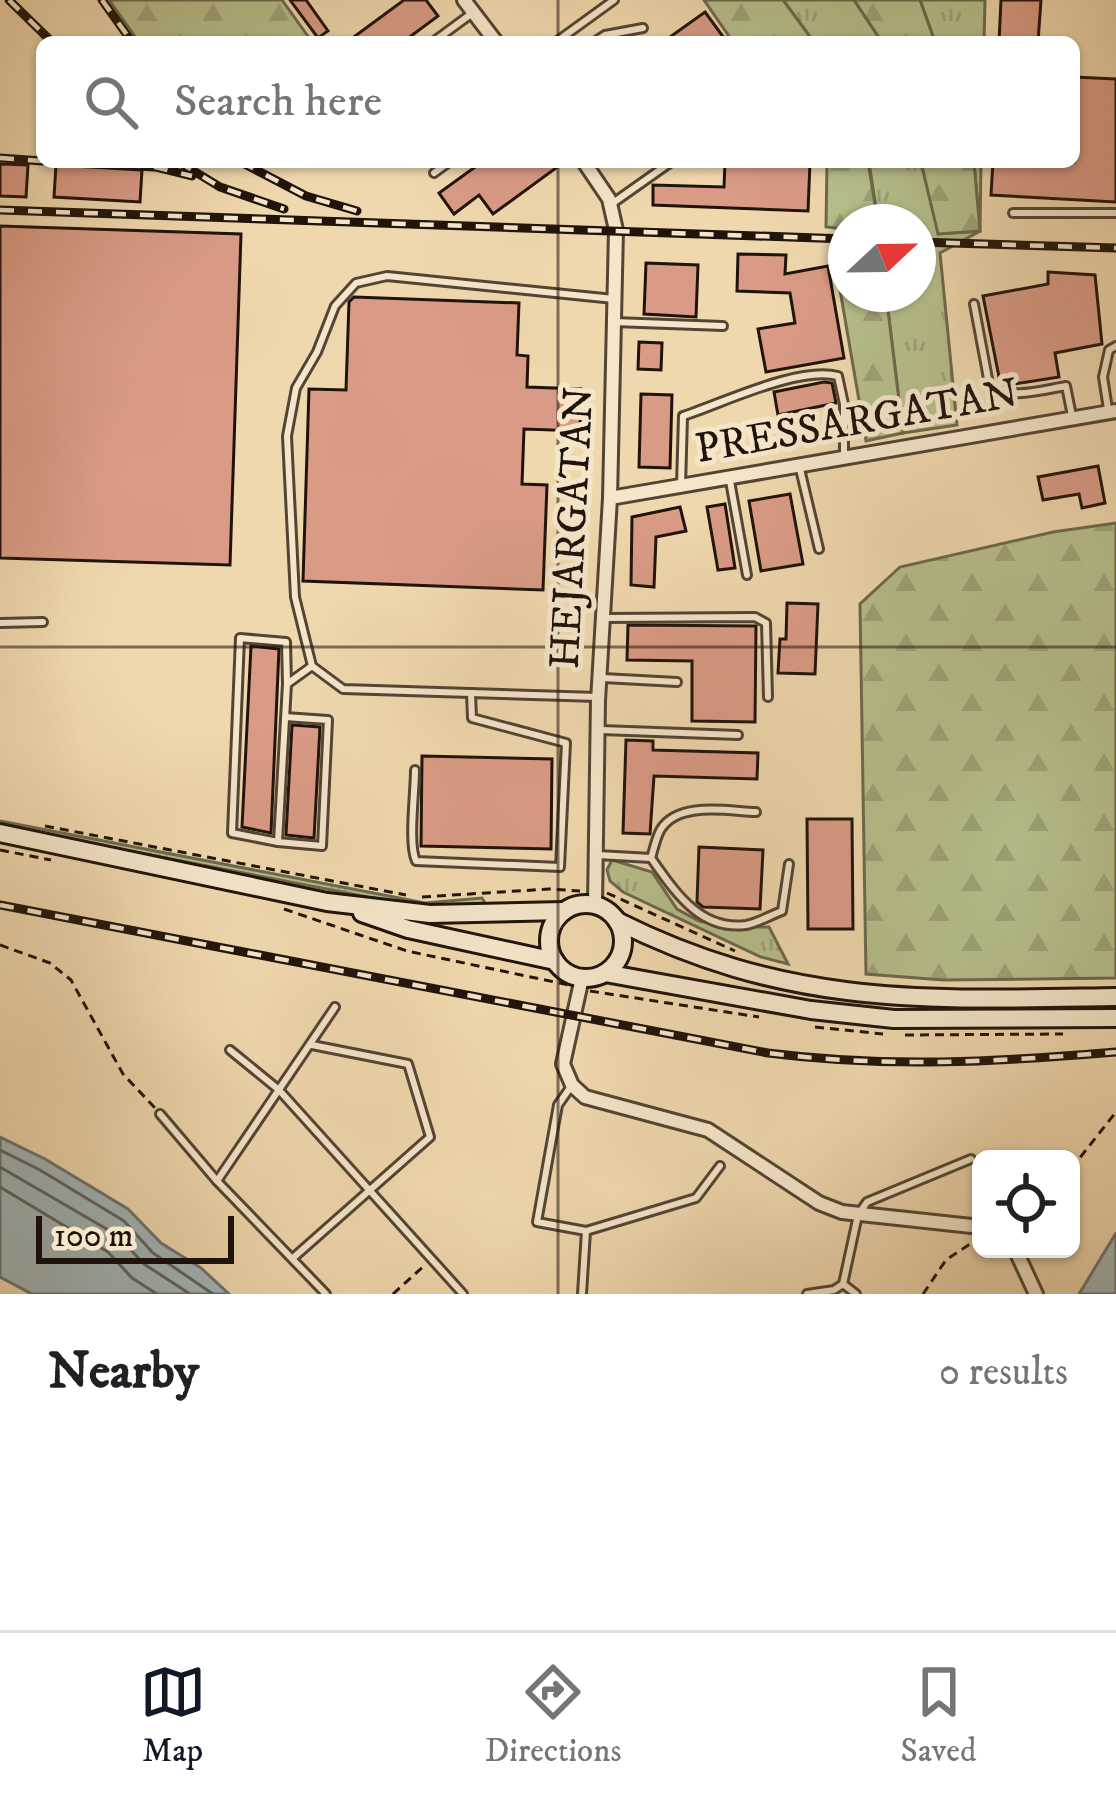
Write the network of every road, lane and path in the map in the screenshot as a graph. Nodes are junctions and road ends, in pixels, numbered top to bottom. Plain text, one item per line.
1 (614, 0) edge
2 (469, 6) edge
3 (644, 28) dead end
4 (439, 36) edge
5 (492, 36) edge
6 (564, 36) edge
7 (603, 36) edge
8 (441, 168) edge
9 (588, 168) edge
10 (662, 168) edge
11 (434, 173) dead end
12 (610, 205) junction
13 (1013, 213) dead end
14 (1116, 213) edge
15 (615, 300) junction
16 (974, 304) dead end
17 (614, 322) junction
18 (723, 326) dead end
19 (1116, 346) edge
20 (1113, 412) edge
21 (1073, 419) junction
22 (844, 458) junction
23 (799, 465) junction
24 (729, 477) junction
25 (681, 485) junction
26 (610, 498) junction
27 (819, 549) dead end
28 (747, 574) dead end
29 (603, 618) junction
30 (43, 622) dead end
31 (0, 623) edge
32 (312, 666) junction
33 (599, 677) junction
34 (677, 682) dead end
35 (286, 684) junction
36 (471, 693) junction
37 (598, 697) junction
38 (768, 697) dead end
39 (285, 717) junction
40 (597, 730) junction
41 (738, 735) dead end
42 (415, 770) dead end
43 (755, 812) dead end
44 (0, 833) edge
45 (278, 842) junction
46 (0, 850) edge
47 (594, 855) junction
48 (651, 858) junction
49 (64, 863) dead end
50 (789, 864) dead end
51 (327, 902) junction
52 (272, 905) dead end
53 (595, 905) junction
54 (564, 911) junction
55 (617, 921) junction
56 (0, 945) edge
57 (555, 961) junction
58 (605, 973) junction
59 (581, 983) junction
60 (1116, 997) edge
61 (334, 1007) dead end
62 (1116, 1018) edge
63 (312, 1045) junction
64 (230, 1050) dead end
65 (572, 1085) junction
66 (279, 1090) junction
67 (1116, 1112) edge
68 (160, 1114) joint
69 (1080, 1158) edge
70 (971, 1159) dead end
71 (720, 1166) dead end
72 (218, 1181) junction
73 (367, 1191) junction
74 (858, 1214) junction
75 (972, 1226) edge
76 (586, 1231) junction
77 (972, 1244) edge
78 (293, 1258) junction
79 (1019, 1258) edge
80 (432, 1259) junction
81 (843, 1284) junction
82 (326, 1294) edge
83 (393, 1294) edge
84 (463, 1294) edge
85 (582, 1294) edge
86 (807, 1294) edge
87 (856, 1294) edge
88 (923, 1294) edge
89 (1036, 1294) edge

1 - 6 lane
2 - 4 lane
2 - 5 street
3 - 7 lane
8 - 11 lane
9 - 12 street, HEJARGATAN
10 - 12 lane
12 - 15 street, HEJARGATAN
13 - 14 lane
15 - 17 street, HEJARGATAN
15 - 32 lane
16 - 21 lane
17 - 18 lane
17 - 26 street, HEJARGATAN
19 - 20 lane
20 - 21 street, PRESSARGATAN
21 - 22 street, PRESSARGATAN
22 - 23 street, PRESSARGATAN
22 - 25 lane
23 - 24 street, PRESSARGATAN
23 - 27 lane
24 - 25 street, PRESSARGATAN
24 - 28 lane
25 - 26 street, PRESSARGATAN
26 - 29 street, HEJARGATAN
29 - 33 street, HEJARGATAN
29 - 38 lane
30 - 31 lane
32 - 35 lane
32 - 36 lane
33 - 34 lane
33 - 37 street, HEJARGATAN
35 - 39 lane
35 - 45 lane
36 - 37 lane
36 - 42 lane
37 - 40 street, HEJARGATAN
39 - 45 lane
39 - 45 lane
40 - 41 lane
40 - 47 street, HEJARGATAN
43 - 48 lane
44 - 51 main road
46 - 49 path
47 - 48 lane
47 - 53 street, HEJARGATAN
48 - 50 lane
51 - 54 main road
51 - 57 main road
52 - 59 path
53 - 54 main road
53 - 55 main road
54 - 57 main road
55 - 58 main road
55 - 60 main road
56 - 68 path
57 - 59 main road
58 - 59 main road
58 - 62 main road
59 - 65 street
61 - 63 lane
63 - 66 lane
63 - 73 lane
64 - 66 lane
65 - 74 street
65 - 76 lane
66 - 72 lane
66 - 73 lane
67 - 69 path
68 - 72 lane
70 - 74 lane
71 - 76 lane
72 - 78 lane
73 - 78 lane
73 - 80 lane
74 - 75 street
74 - 81 lane
76 - 85 lane
77 - 88 path
78 - 82 lane
79 - 89 street
80 - 83 path
80 - 84 lane
81 - 86 lane
81 - 87 lane

